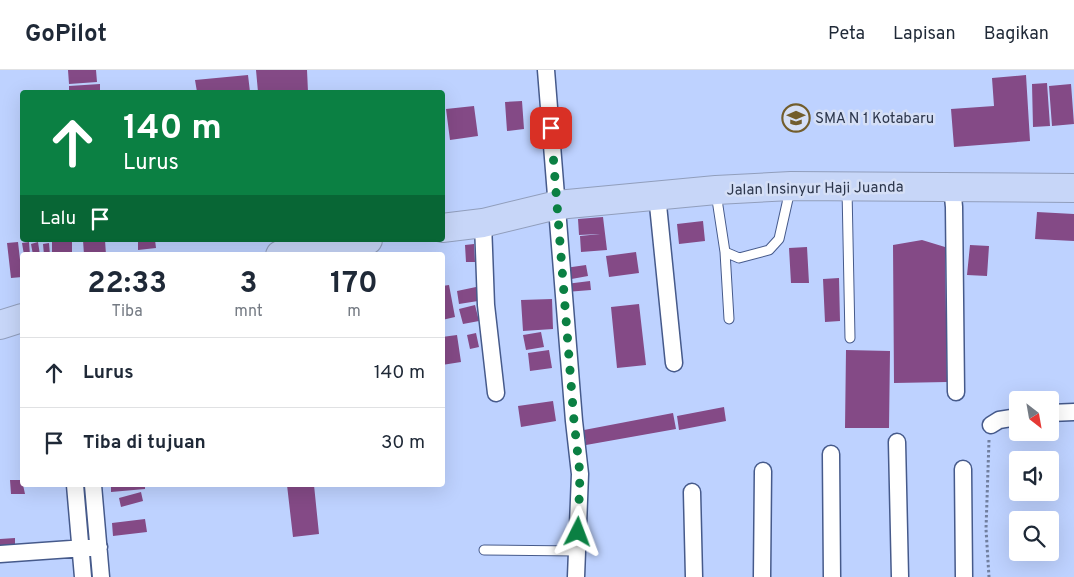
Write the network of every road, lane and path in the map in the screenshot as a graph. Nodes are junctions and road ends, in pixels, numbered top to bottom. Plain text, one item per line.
1 (546, 70) edge
2 (791, 186) junction
3 (846, 186) junction
4 (952, 186) junction
5 (1074, 188) edge
6 (716, 190) junction
7 (657, 195) junction
8 (557, 205) junction
9 (483, 223) junction
10 (445, 228) edge
11 (356, 242) edge
12 (298, 252) edge
13 (725, 252) junction
14 (20, 319) edge
15 (729, 320) dead end
16 (0, 325) edge
17 (850, 338) dead end
18 (674, 363) dead end
19 (956, 392) dead end
20 (496, 393) dead end
21 (1074, 412) edge
22 (1059, 413) edge
23 (1009, 418) edge
24 (991, 424) joint
25 (897, 442) dead end
26 (831, 454) dead end
27 (963, 469) dead end
28 (763, 471) dead end
29 (75, 487) edge
30 (93, 487) edge
31 (692, 492) dead end
32 (99, 548) junction
33 (81, 549) junction
34 (484, 550) dead end
35 (577, 551) junction
36 (0, 554) edge
37 (83, 577) edge
38 (101, 577) edge
39 (576, 577) edge
40 (694, 577) edge
41 (762, 577) edge
42 (832, 577) edge
43 (900, 577) edge
44 (964, 577) edge
45 (989, 577) edge

1 - 8 street
2 - 3 highway, Jalan Insinyur Haji Juanda
2 - 6 highway, Jalan Insinyur Haji Juanda
2 - 13 lane
3 - 4 highway, Jalan Insinyur Haji Juanda
3 - 17 lane
4 - 5 highway, Jalan Insinyur Haji Juanda
4 - 19 street
6 - 7 highway, Jalan Insinyur Haji Juanda
6 - 13 lane
7 - 8 highway, Jalan Insinyur Haji Juanda
7 - 18 street
8 - 9 highway, Jalan Insinyur Haji Juanda
8 - 35 street
9 - 10 highway, Jalan Insinyur Haji Juanda
9 - 20 street
11 - 12 highway
13 - 15 lane
14 - 16 highway
21 - 22 street
23 - 24 street
24 - 45 path
25 - 43 street
26 - 42 street
27 - 44 street
28 - 41 street
29 - 33 street
30 - 32 street
31 - 40 street
32 - 33 street
32 - 38 street
33 - 36 street
33 - 37 street
34 - 35 lane
35 - 39 street

